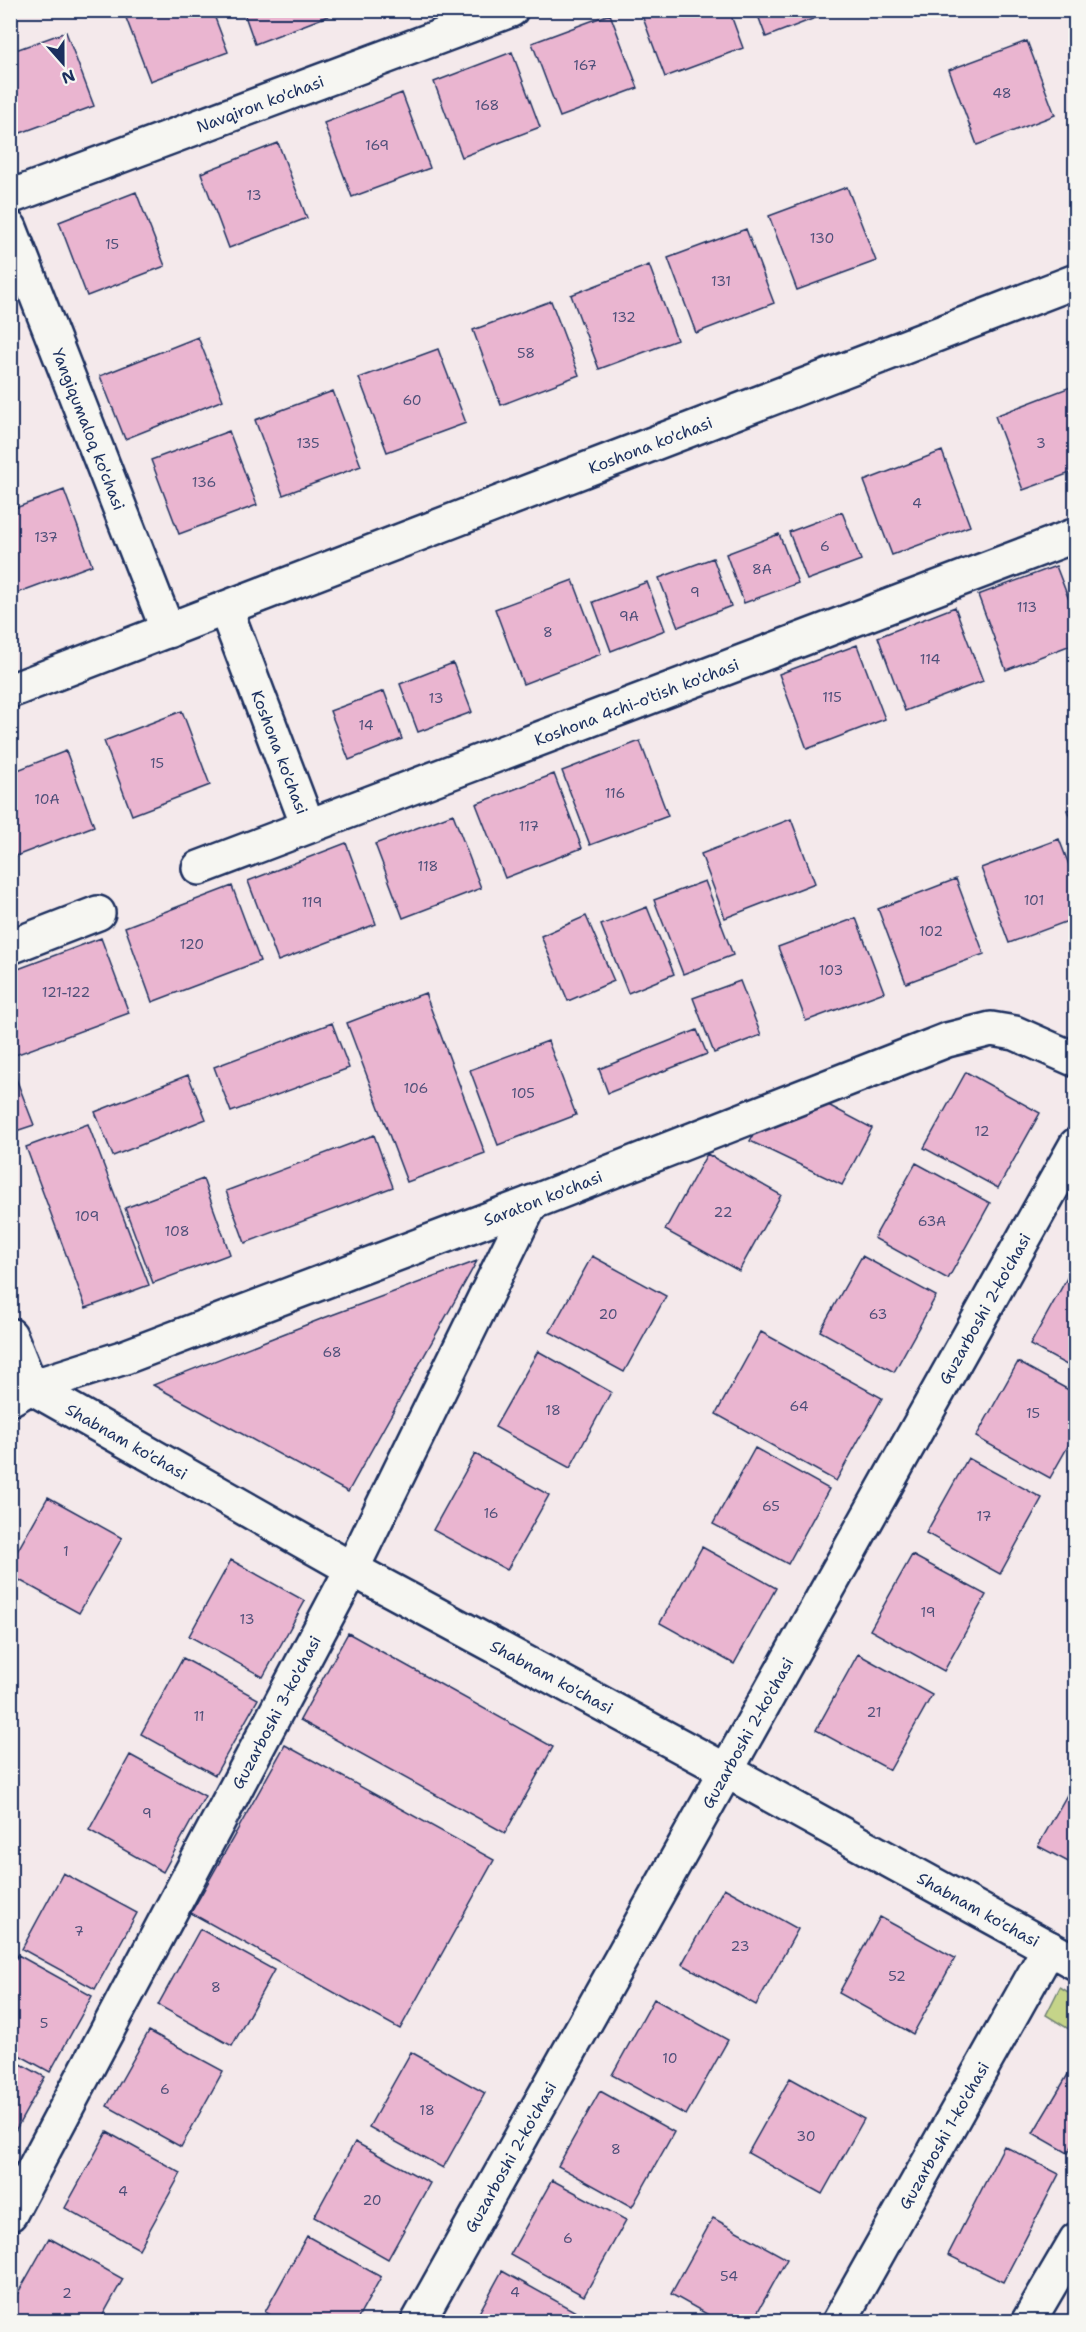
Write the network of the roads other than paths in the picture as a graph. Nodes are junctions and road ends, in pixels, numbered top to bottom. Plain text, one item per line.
1 (511, 10) edge
2 (10, 196) edge
3 (10, 228) edge
4 (1076, 281) edge
5 (1076, 536) edge
6 (226, 610) junction
7 (168, 631) junction
8 (10, 691) edge
9 (308, 826) junction
10 (199, 868) dead end
11 (98, 913) dead end
12 (10, 947) edge
13 (1076, 1060) edge
14 (1076, 1145) edge
15 (531, 1203) junction
16 (10, 1335) edge
17 (21, 1393) edge
18 (352, 1569) junction
19 (727, 1771) junction
20 (1062, 1956) edge
21 (10, 2214) edge
22 (1076, 2240) edge
23 (418, 2322) edge
24 (839, 2322) edge
25 (1028, 2322) edge

1 - 2 street, Navqiron ko'chasi
3 - 7 street, Yangiqumaloq ko'chasi
4 - 6 street, Koshona ko'chasi
5 - 9 street, Koshona 4chi-o'tish ko'chasi
6 - 7 street, Koshona ko'chasi
6 - 9 street, Koshona ko'chasi
7 - 8 street, Koshona ko'chasi
9 - 10 street, Koshona 4chi-o'tish ko'chasi
11 - 12 street
13 - 15 street, Saraton ko'chasi
14 - 19 street, Guzarboshi 2-ko'chasi
15 - 17 street, Saraton ko'chasi
15 - 18 street, Guzarboshi 3-ko'chasi
16 - 17 street
17 - 18 street, Shabnam ko'chasi
18 - 19 street, Shabnam ko'chasi
18 - 21 street, Guzarboshi 3-ko'chasi
19 - 20 street, Shabnam ko'chasi
19 - 23 street, Guzarboshi 2-ko'chasi
20 - 24 street, Guzarboshi 1-ko'chasi
22 - 25 street

